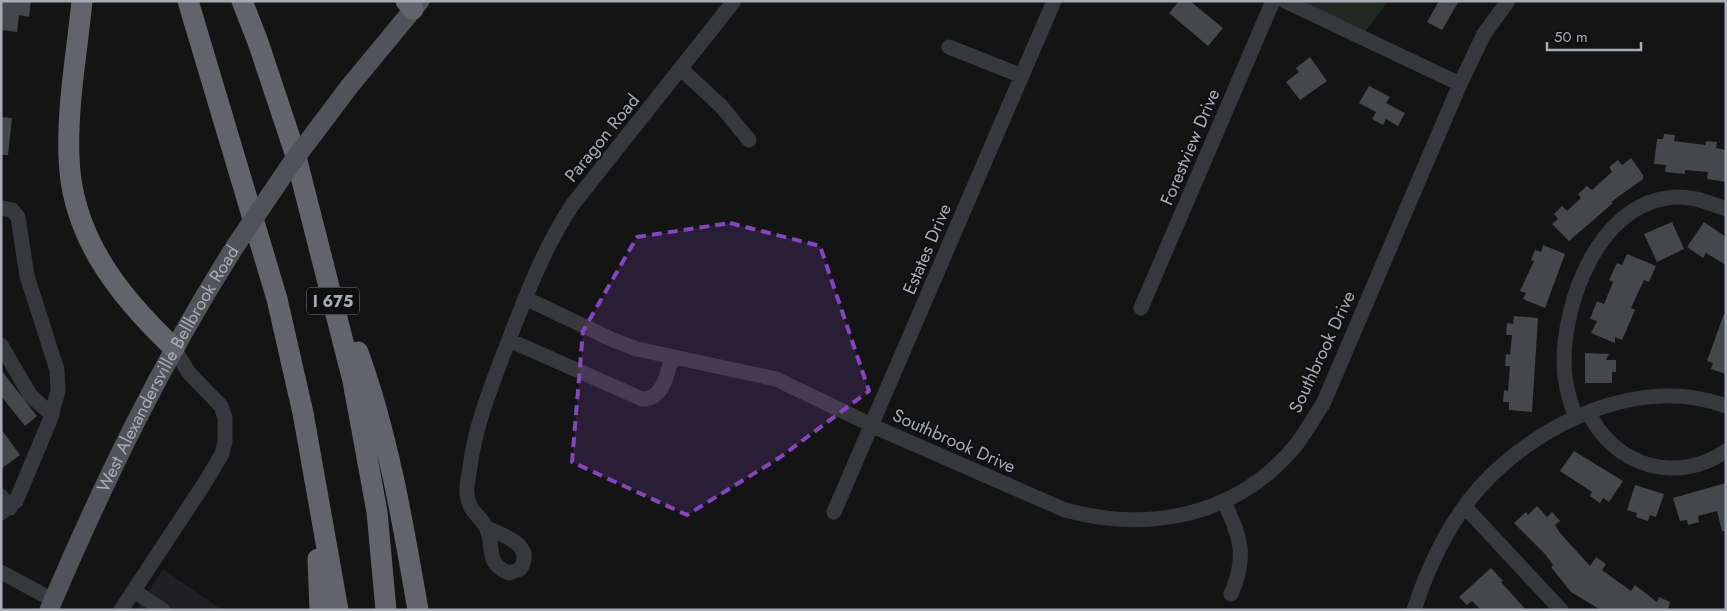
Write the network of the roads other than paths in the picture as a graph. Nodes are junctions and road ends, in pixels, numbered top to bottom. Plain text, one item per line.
1 (82, 1) edge
2 (188, 1) edge
3 (242, 1) edge
4 (734, 1) edge
5 (1054, 1) edge
6 (1273, 1) edge
7 (1285, 1) edge
8 (1508, 1) edge
9 (413, 4) edge
10 (949, 47) dead end
11 (681, 68) junction
12 (1022, 76) junction
13 (1460, 84) junction
14 (749, 140) dead end
15 (1, 208) edge
16 (1726, 209) edge
17 (318, 244) junction
18 (522, 304) junction
19 (1141, 308) dead end
20 (509, 340) junction
21 (1, 345) edge
22 (174, 348) junction
23 (672, 357) junction
24 (1726, 406) edge
25 (52, 415) junction
26 (1582, 415) junction
27 (872, 425) junction
28 (1726, 451) edge
29 (313, 479) junction
30 (1224, 501) junction
31 (4, 506) edge
32 (1466, 508) junction
33 (834, 512) dead end
34 (487, 528) dead end
35 (1, 572) edge
36 (134, 591) junction
37 (1231, 594) dead end
38 (51, 605) edge
39 (121, 610) edge
40 (163, 610) edge
41 (320, 610) edge
42 (338, 610) edge
43 (386, 610) edge
44 (418, 610) edge
45 (1414, 610) edge
46 (1561, 610) edge

1 - 22 highway
2 - 29 highway, I 675
3 - 17 highway, I 675
4 - 11 street, Paragon Road
5 - 12 street, Estates Drive
6 - 19 street, Forestview Drive
7 - 13 street
8 - 13 street, Southbrook Drive
9 - 22 main road, West Alexandersville Bellbrook Road, bridge
10 - 12 street
11 - 14 street
11 - 18 street, Paragon Road
12 - 27 street, Estates Drive
13 - 30 street, Southbrook Drive
15 - 25 street
16 - 26 street
17 - 43 highway, I 675
17 - 44 highway
18 - 20 street, Paragon Road
18 - 23 street, Southbrook Drive
20 - 23 street
20 - 34 street, Paragon Road
21 - 25 street
22 - 36 street
22 - 38 main road, West Alexandersville Bellbrook Road
23 - 27 street, Southbrook Drive
24 - 26 street
25 - 31 street
26 - 28 street
26 - 32 street
27 - 30 street, Southbrook Drive
27 - 33 street, Estates Drive
29 - 41 highway
29 - 42 highway, I 675
30 - 37 street
32 - 45 street
32 - 46 street
35 - 38 street
36 - 39 street
36 - 40 street

